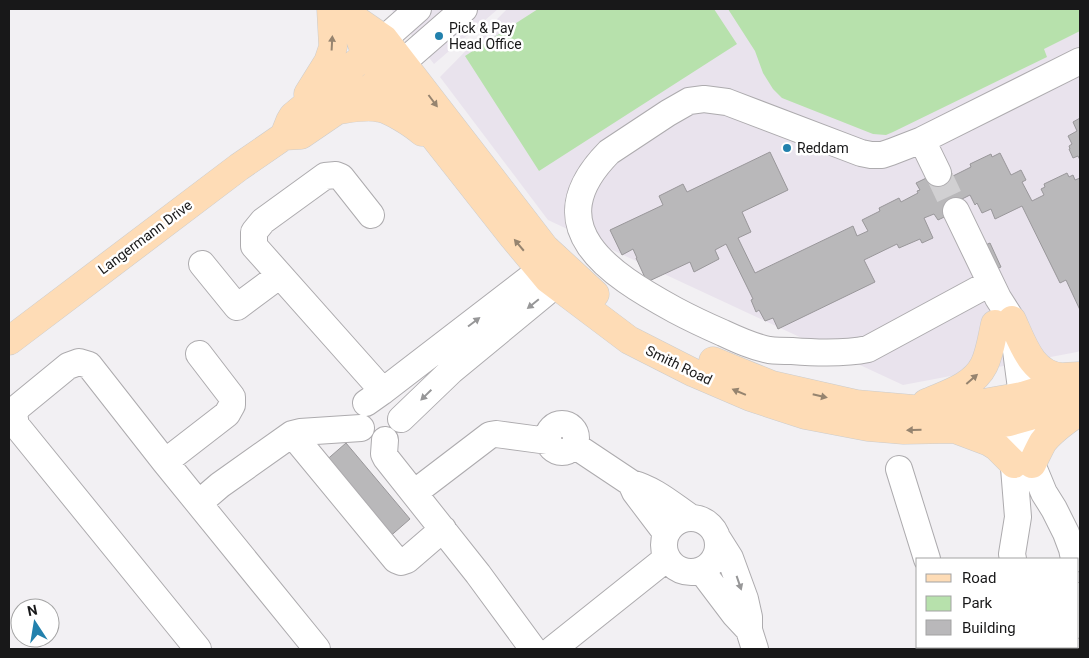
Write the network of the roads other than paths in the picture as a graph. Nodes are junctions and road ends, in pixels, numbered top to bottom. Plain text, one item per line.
1 (418, 9) edge
2 (464, 9) edge
3 (343, 12) edge
4 (375, 47) junction
5 (1080, 61) edge
6 (394, 70) junction
7 (338, 110) junction
8 (288, 126) junction
9 (922, 140) junction
10 (454, 163) junction
11 (938, 173) tunnel mouth
12 (956, 211) tunnel mouth
13 (370, 215) dead end
14 (202, 264) dead end
15 (556, 271) junction
16 (280, 275) junction
17 (999, 306) junction
18 (9, 341) edge
19 (199, 354) dead end
20 (1080, 377) edge
21 (769, 394) junction
22 (374, 397) junction
23 (1080, 402) edge
24 (913, 409) junction
25 (1015, 409) junction
26 (1080, 411) edge
27 (401, 420) junction
28 (360, 428) junction
29 (954, 430) junction
30 (292, 434) junction
31 (385, 440) junction
32 (165, 462) junction
33 (1023, 464) junction
34 (899, 469) dead end
35 (631, 483) junction
36 (414, 493) junction
37 (199, 503) junction
38 (1054, 509) junction
39 (690, 517) junction
40 (1018, 517) junction
41 (443, 529) junction
42 (718, 539) junction
43 (678, 558) junction
44 (926, 558) edge
45 (1013, 558) edge
46 (1074, 558) edge
47 (624, 602) junction
48 (1079, 610) edge
49 (1080, 625) edge
50 (752, 640) edge
51 (198, 649) edge
52 (317, 649) edge
53 (533, 649) edge
54 (553, 649) edge
55 (576, 649) edge

1 - 4 street
2 - 6 street
3 - 4 main road
8 -> 3 main road
4 - 6 main road
4 - 8 main road, Langermann Drive
5 - 9 street
6 - 7 main road, Langermann Drive
6 - 10 main road, Smith Road
6 -> 15 main road, Smith Road
7 - 8 main road, Langermann Drive
7 - 10 main road
8 - 18 main road, Langermann Drive
9 - 11 street
9 - 17 street
15 -> 10 main road, Smith Road
12 - 17 street
13 - 16 street
14 - 16 street
15 - 21 main road, Smith Road
22 -> 15 street
15 -> 27 street
16 - 22 street
17 - 20 main road
24 -> 17 main road
17 - 25 street
19 - 32 street
20 - 25 main road, Smith Road
21 -> 24 main road, Smith Road
29 -> 21 main road, Smith Road
22 - 27 street
22 - 28 street
23 - 25 main road, Smith Road
24 - 25 main road, Smith Road
25 - 29 main road, Smith Road
25 - 33 street
26 - 33 main road
27 - 31 street
28 - 30 street
28 - 31 street
29 - 33 main road
30 - 37 street
30 - 41 street
31 - 36 street
32 - 37 street
32 - 51 street
33 - 38 street
33 - 40 street
34 - 44 street
35 - 36 street
35 - 39 street
35 - 43 street
36 - 41 street
37 - 52 street
38 - 40 street
38 - 46 street
39 - 42 street
39 - 43 street
40 - 45 street
41 - 53 street
42 - 43 street
42 -> 50 street
43 - 47 street
43 - 50 street
47 - 54 street
47 - 55 street
48 - 49 street

